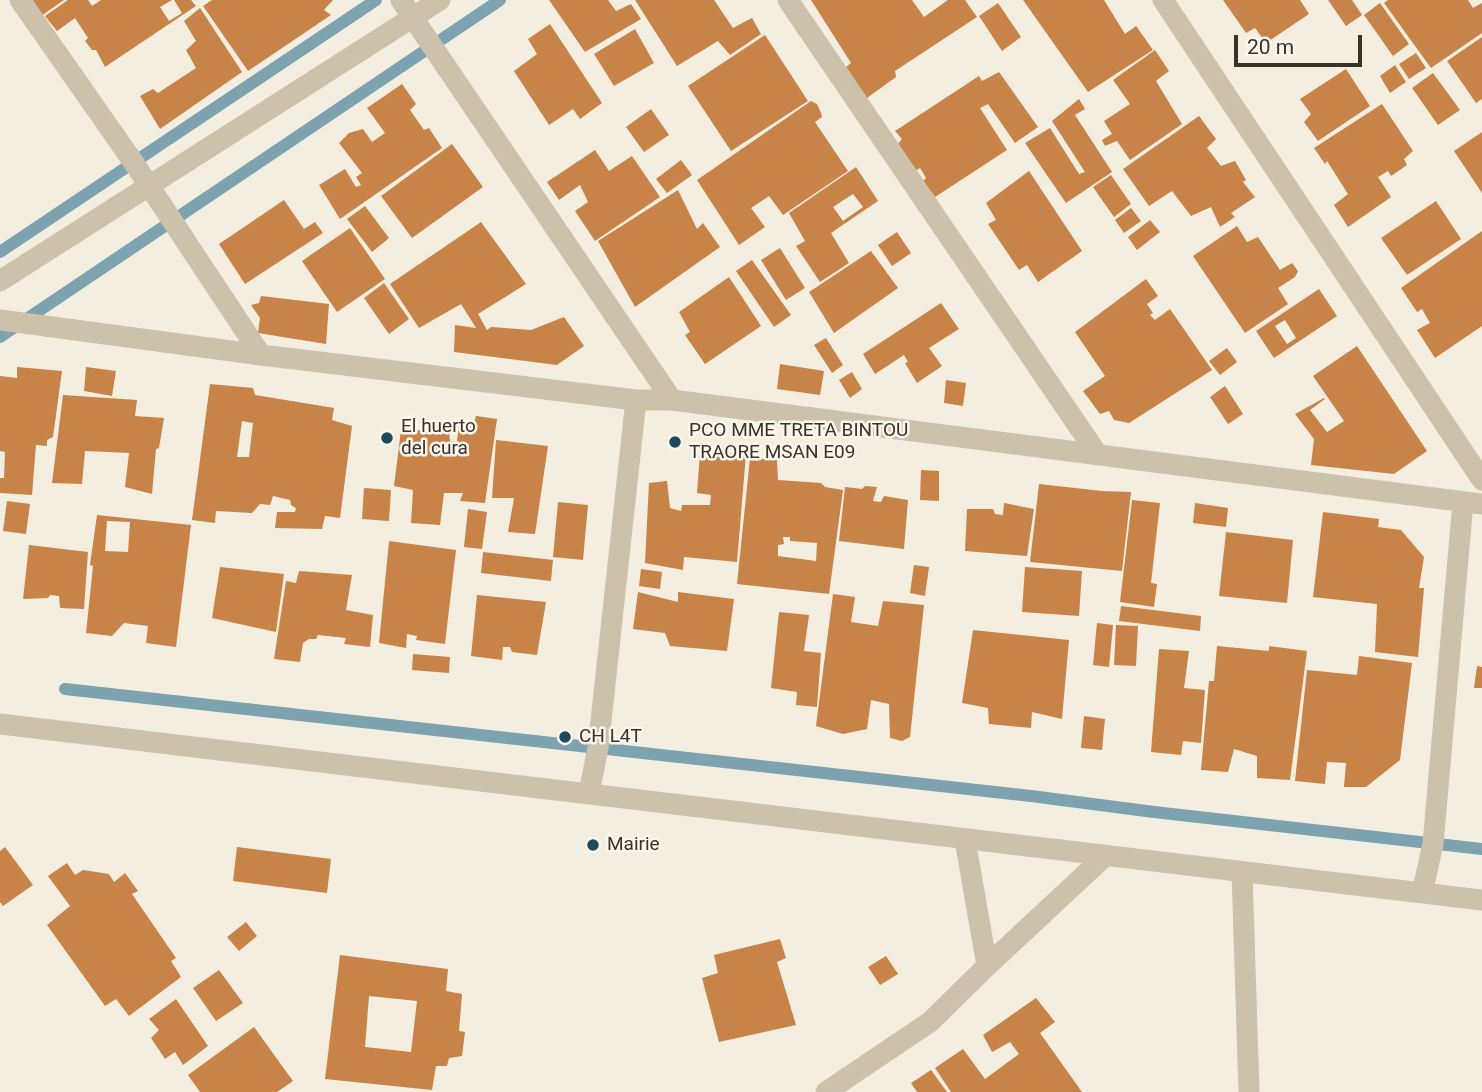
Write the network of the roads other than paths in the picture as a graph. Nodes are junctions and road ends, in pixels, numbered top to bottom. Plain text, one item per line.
1 (20, 0) edge
2 (401, 0) edge
3 (440, 0) edge
4 (789, 0) edge
5 (1163, 0) edge
6 (414, 17) junction
7 (148, 185) junction
8 (0, 281) edge
9 (0, 320) edge
10 (261, 355) junction
11 (636, 400) junction
12 (671, 400) junction
13 (1098, 455) junction
14 (1482, 480) edge
15 (1472, 503) edge
16 (0, 724) edge
17 (589, 793) junction
18 (965, 840) junction
19 (1105, 856) junction
20 (1242, 872) junction
21 (1422, 893) junction
22 (1482, 900) edge
23 (987, 966) junction
24 (827, 1092) edge
25 (1249, 1092) edge

1 - 7 street
2 - 6 street
3 - 6 street
4 - 13 street
5 - 14 street
6 - 7 street
6 - 12 street
7 - 8 street
7 - 10 street
9 - 10 street
10 - 11 street
11 - 12 street
11 - 17 street
12 - 13 street
13 - 15 street
15 - 21 street
16 - 17 street
17 - 18 street
18 - 19 street
18 - 23 street
19 - 20 street
19 - 23 street
20 - 21 street
20 - 25 street
21 - 22 street
23 - 24 street

